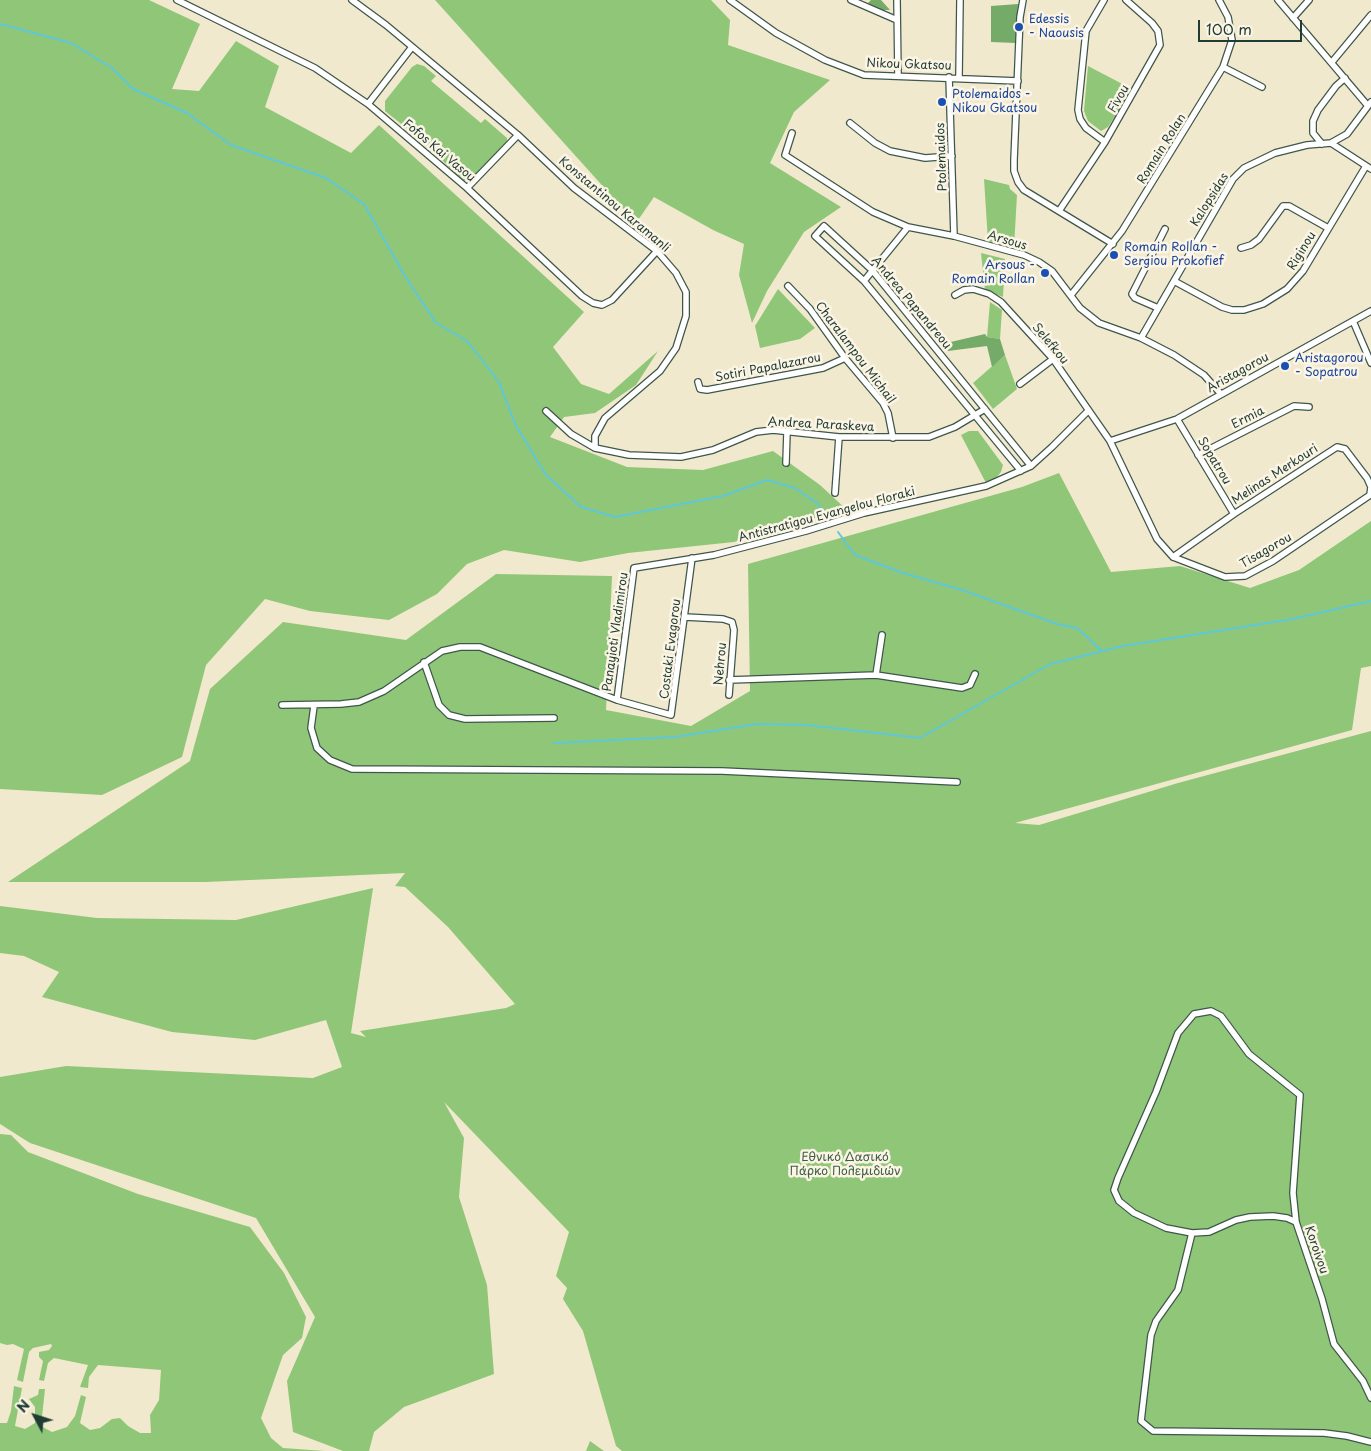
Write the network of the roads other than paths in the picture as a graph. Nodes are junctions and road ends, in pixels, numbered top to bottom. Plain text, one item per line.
1 (176, 0) edge
2 (352, 0) edge
3 (730, 0) edge
4 (851, 0) edge
5 (897, 0) edge
6 (960, 0) edge
7 (1024, 0) edge
8 (1104, 0) edge
9 (1126, 0) edge
10 (1218, 0) edge
11 (1278, 0) edge
12 (1309, 0) edge
13 (1371, 15) edge
14 (1293, 18) junction
15 (897, 20) junction
16 (412, 47) junction
17 (1332, 62) junction
18 (1223, 67) junction
19 (898, 76) junction
20 (948, 77) junction
21 (959, 77) junction
22 (1345, 78) junction
23 (1018, 80) junction
24 (1262, 87) dead end
25 (368, 104) junction
26 (1369, 104) edge
27 (850, 123) dead end
28 (792, 133) dead end
29 (518, 135) junction
30 (1105, 142) junction
31 (1331, 143) junction
32 (1322, 144) junction
33 (952, 156) junction
34 (1368, 167) edge
35 (468, 188) junction
36 (1060, 211) junction
37 (908, 228) junction
38 (1328, 228) junction
39 (1165, 229) dead end
40 (954, 236) junction
41 (1113, 244) junction
42 (1241, 248) dead end
43 (657, 251) junction
44 (872, 270) junction
45 (864, 281) junction
46 (1174, 281) junction
47 (788, 286) dead end
48 (955, 295) dead end
49 (1071, 295) junction
50 (1158, 308) junction
51 (1371, 311) edge
52 (1353, 321) junction
53 (1141, 338) junction
54 (845, 358) junction
55 (1053, 359) junction
56 (1371, 363) edge
57 (698, 382) dead end
58 (1020, 384) dead end
59 (1220, 393) junction
60 (1309, 407) dead end
61 (985, 410) junction
62 (546, 411) dead end
63 (1088, 411) junction
64 (977, 416) junction
65 (1177, 418) junction
66 (787, 432) junction
67 (839, 437) junction
68 (893, 438) junction
69 (1110, 441) junction
70 (595, 448) junction
71 (1198, 455) junction
72 (786, 463) dead end
73 (1031, 466) junction
74 (1021, 471) junction
75 (835, 493) dead end
76 (1370, 495) edge
77 (1234, 514) junction
78 (692, 558) junction
79 (1173, 558) junction
80 (634, 568) joint
81 (685, 617) junction
82 (882, 635) dead end
83 (424, 662) junction
84 (976, 674) dead end
85 (876, 676) junction
86 (729, 680) junction
87 (729, 695) dead end
88 (617, 700) junction
89 (282, 705) dead end
90 (314, 706) junction
91 (554, 718) dead end
92 (958, 782) dead end
93 (1296, 1222) junction
94 (1192, 1232) junction
95 (1371, 1398) edge
96 (1371, 1442) edge

1 - 25 street, Fofos Kai Vasou
2 - 16 street, Konstantinou Karamanli
3 - 19 street, Nikou Gkatsou
4 - 15 street
5 - 15 street
6 - 21 street
7 - 23 street
8 - 30 street
9 - 30 street, Fivou
10 - 18 street, Romain Rolan
11 - 14 street
12 - 14 street
13 - 17 street
14 - 17 street
15 - 19 street
16 - 25 street
16 - 29 street, Konstantinou Karamanli
17 - 22 street
18 - 24 street
18 - 41 street, Romain Rolan
19 - 20 street, Nikou Gkatsou
20 - 21 street, Nikou Gkatsou
20 - 33 street, Ptolemaidos
21 - 23 street, Nikou Gkatsou
22 - 26 street
22 - 32 street
23 - 36 street
25 - 35 street, Fofos Kai Vasou
26 - 31 street
27 - 33 street
28 - 37 street, Arsous
29 - 35 street
29 - 43 street, Konstantinou Karamanli
30 - 36 street, Fivou
31 - 32 street, Kalopsidas
31 - 34 street
32 - 46 street, Kalopsidas
33 - 40 street, Ptolemaidos
34 - 38 street, Riginou
35 - 43 street, Fofos Kai Vasou
36 - 41 street
37 - 40 street, Arsous
37 - 44 street
38 - 42 street
38 - 46 street, Riginou
39 - 50 street
40 - 49 street, Arsous
41 - 49 street, Romain Rolan
43 - 70 street, Konstantinou Karamanli
44 - 45 street
44 - 45 street, Andrea Papandreou
44 - 61 street, Andrea Papandreou
45 - 64 street, Andrea Papandreou
46 - 50 street, Kalopsidas
47 - 54 street, Charalampou Michail
48 - 55 street, Selefkou
49 - 53 street, Arsous
50 - 53 street, Kalopsidas
51 - 52 street, Aristagorou
52 - 56 street
52 - 59 street, Aristagorou
53 - 59 street, Arsous
54 - 57 street, Sotiri Papalazarou
54 - 68 street, Charalampou Michail
55 - 58 street
55 - 63 street, Selefkou
59 - 65 street, Aristagorou
60 - 71 street, Ermia
61 - 64 street, Andrea Paraskeva
61 - 73 street, Andrea Papandreou
62 - 70 street, Andrea Paraskeva
63 - 69 street, Selefkou
63 - 73 street, Antistratigou Evangelou Floraki
64 - 68 street, Andrea Paraskeva
64 - 74 street, Andrea Papandreou
65 - 69 street, Aristagorou
65 - 71 street, Sopatrou
66 - 67 street, Andrea Paraskeva
66 - 70 street, Andrea Paraskeva
66 - 72 street
67 - 68 street, Andrea Paraskeva
67 - 75 street
69 - 79 street
71 - 77 street, Sopatrou
73 - 74 street, Antistratigou Evangelou Floraki
74 - 78 street, Antistratigou Evangelou Floraki
76 - 77 street, Melinas Merkouri
76 - 79 street, Tisagorou
77 - 79 street, Melinas Merkouri
78 - 80 street, Antistratigou Evangelou Floraki
78 - 81 street, Costaki Evagorou
80 - 88 street, Panayioti Vladimirou
81 - 86 street, Nehrou
81 - 88 street, Costaki Evagorou
82 - 85 street
83 - 88 street
83 - 90 street
83 - 91 street
84 - 85 street
85 - 86 street
86 - 87 street, Nehrou
89 - 90 street
90 - 92 street
93 - 94 street
93 - 94 street, Koroivou
93 - 95 street, Koroivou
94 - 96 street

